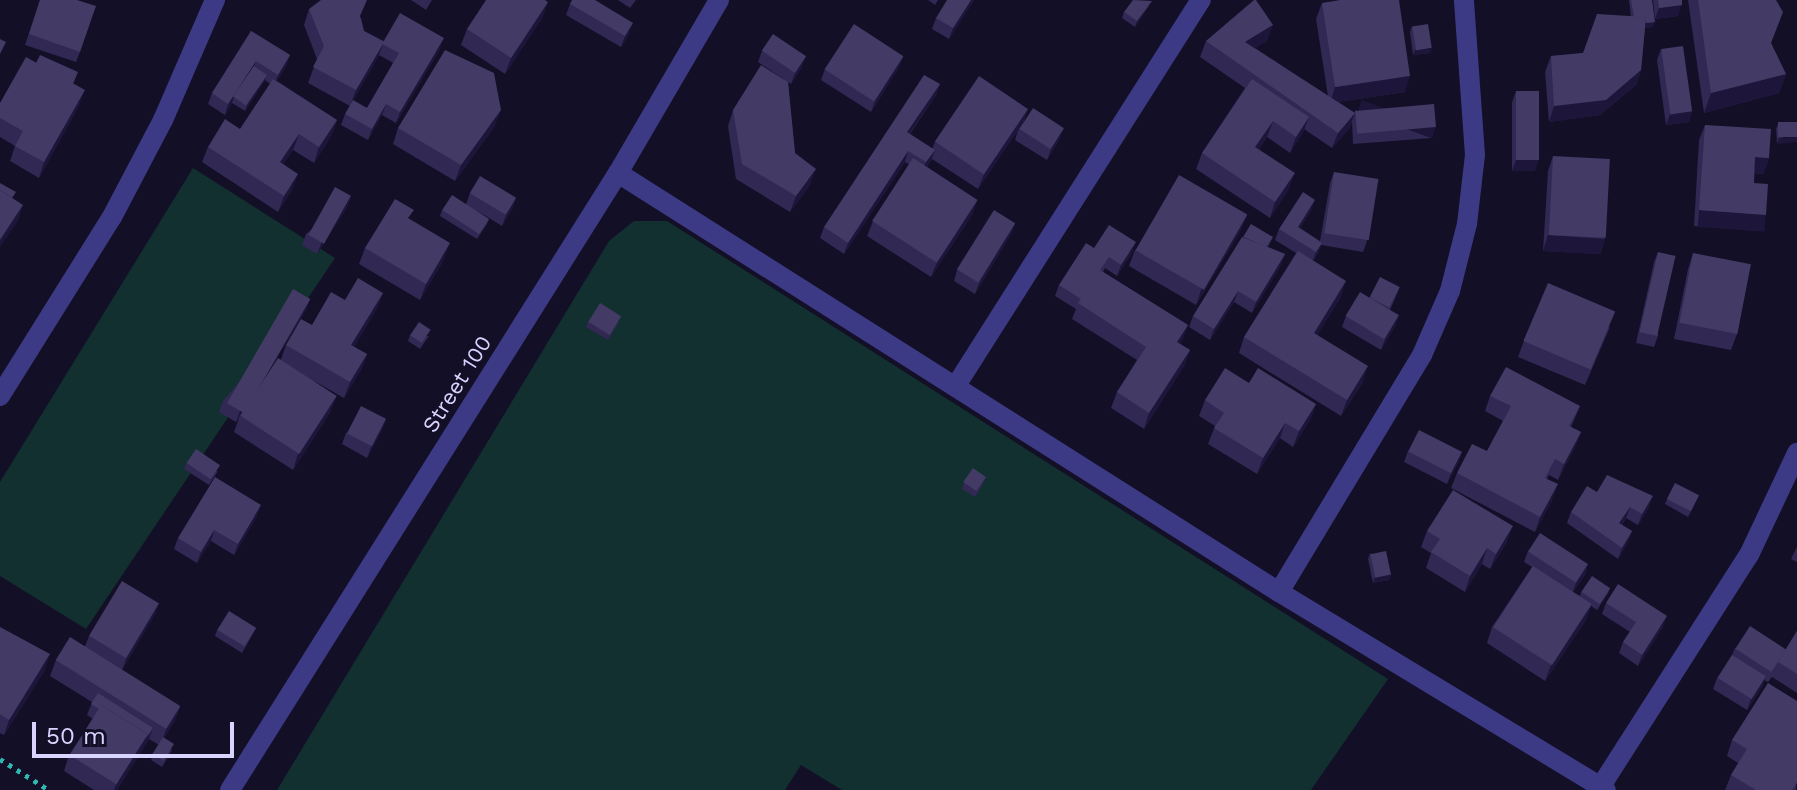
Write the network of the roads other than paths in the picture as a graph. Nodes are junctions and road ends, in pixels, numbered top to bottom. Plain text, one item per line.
1 (215, 0) edge
2 (719, 0) edge
3 (1201, 0) edge
4 (1464, 0) edge
5 (618, 173) junction
6 (957, 384) junction
7 (0, 396) edge
8 (1797, 453) edge
9 (1279, 592) junction
10 (1603, 788) edge
11 (230, 790) edge

1 - 7 street
2 - 5 street, Street 100
3 - 6 street
4 - 9 street
5 - 6 street
5 - 11 street, Street 100
6 - 9 street
8 - 10 street
9 - 10 street

